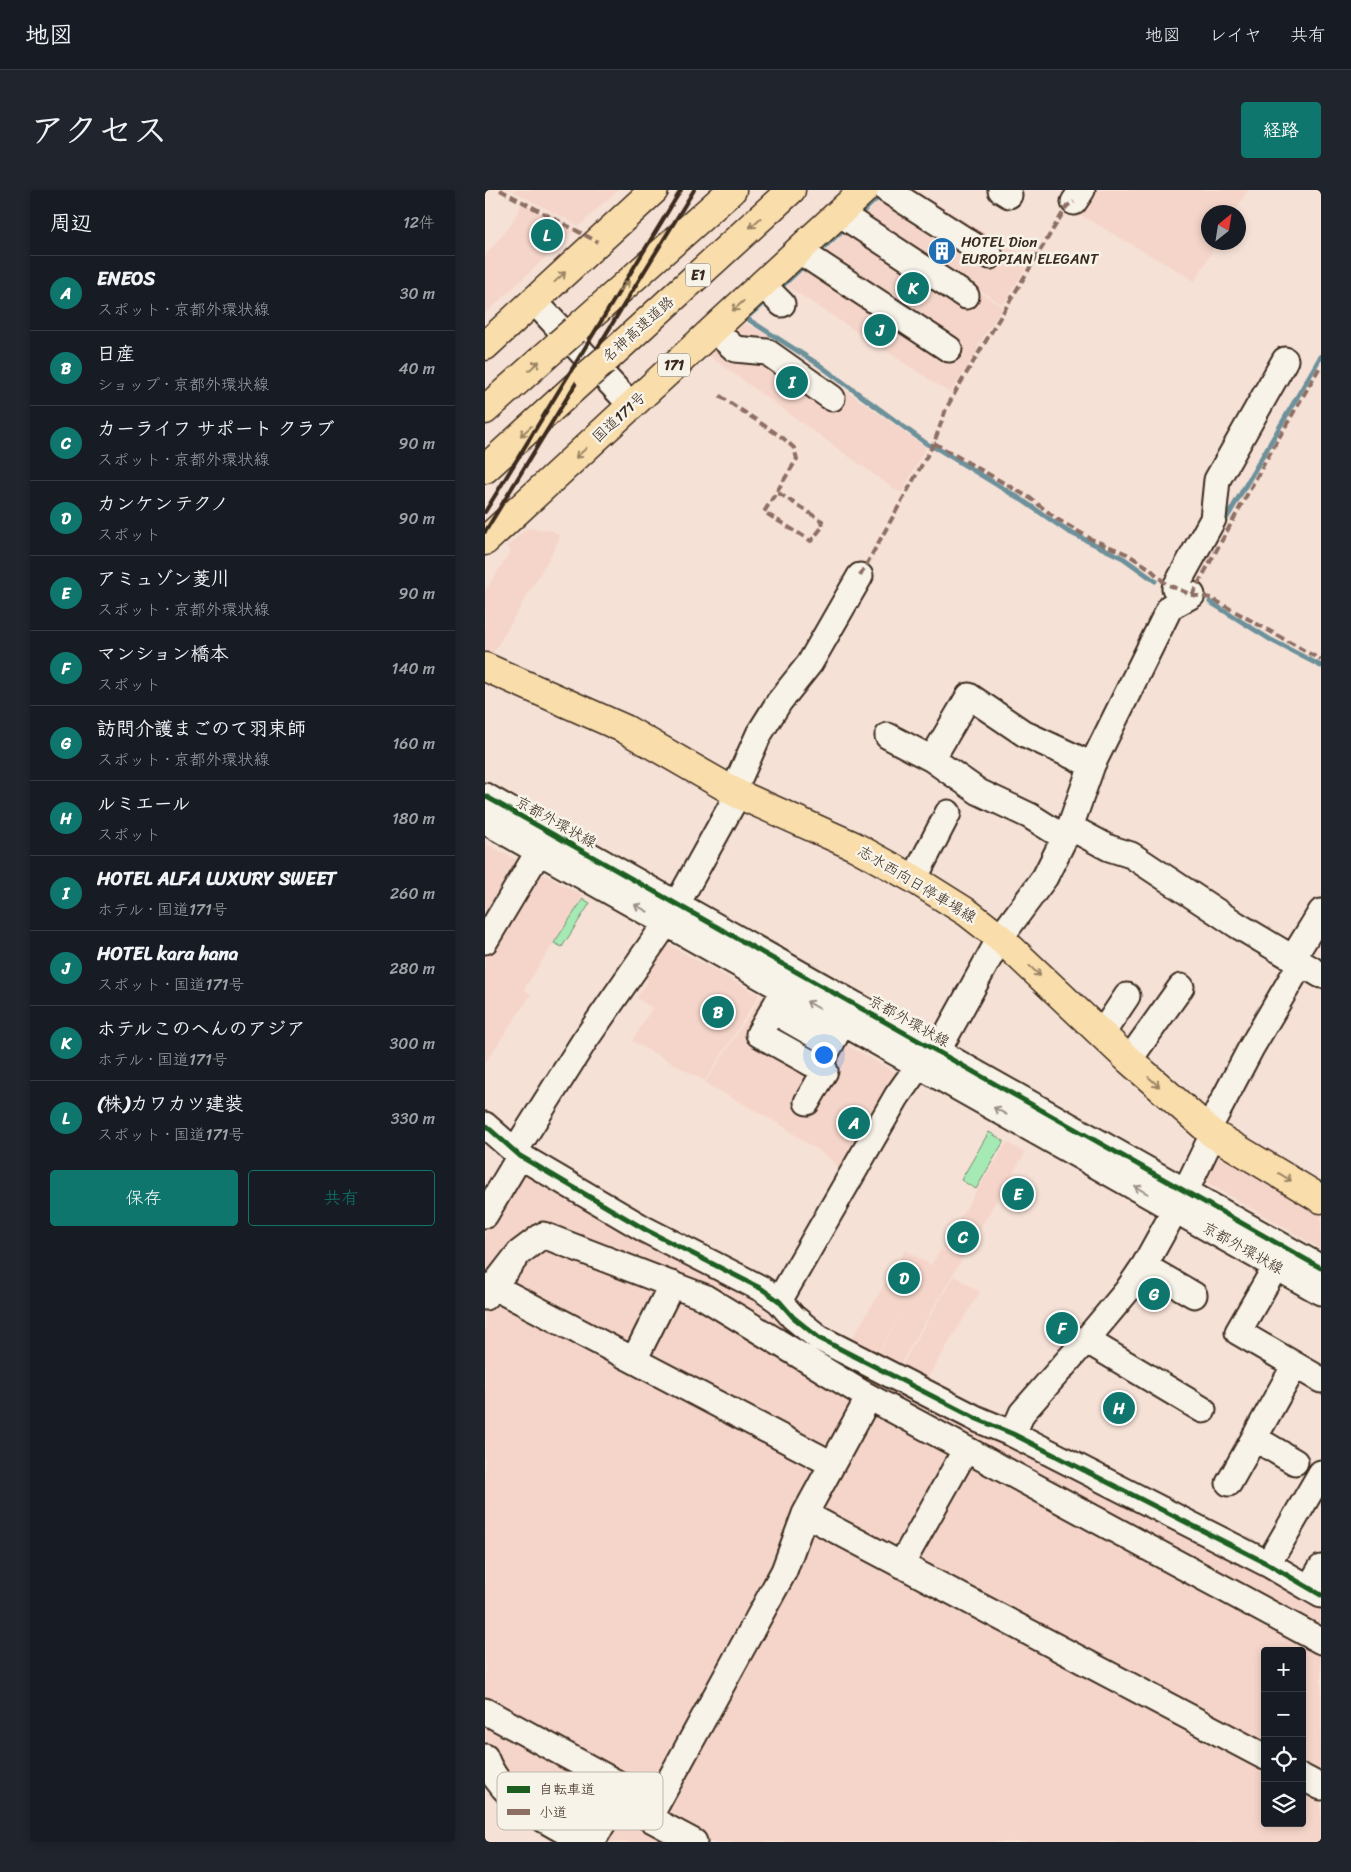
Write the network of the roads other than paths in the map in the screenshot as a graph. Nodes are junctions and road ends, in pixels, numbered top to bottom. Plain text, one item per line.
1 (654, 190) edge
2 (732, 190) edge
3 (791, 190) edge
4 (880, 190) edge
5 (847, 218) junction
6 (807, 256) junction
7 (990, 256) dead end
8 (965, 296) dead end
9 (534, 301) junction
10 (713, 329) junction
11 (485, 346) edge
12 (949, 349) dead end
13 (1285, 360) dead end
14 (832, 398) dead end
15 (631, 406) junction
16 (485, 410) edge
17 (485, 468) edge
18 (485, 541) edge
19 (860, 576) dead end
20 (485, 667) edge
21 (888, 736) dead end
22 (932, 759) junction
23 (1092, 766) junction
24 (735, 793) junction
25 (485, 796) edge
26 (947, 813) dead end
27 (485, 821) edge
28 (1068, 833) junction
29 (539, 851) junction
30 (914, 879) junction
31 (1321, 912) edge
32 (672, 913) junction
33 (1000, 938) junction
34 (485, 941) edge
35 (1305, 965) edge
36 (1181, 987) dead end
37 (785, 989) junction
38 (1127, 996) dead end
39 (843, 1022) junction
40 (1100, 1032) junction
41 (822, 1055) junction
42 (928, 1058) junction
43 (1129, 1060) junction
44 (800, 1098) dead end
45 (485, 1125) edge
46 (1213, 1134) junction
47 (517, 1154) junction
48 (1321, 1199) edge
49 (1180, 1201) junction
50 (485, 1215) edge
51 (1144, 1266) junction
52 (1276, 1266) junction
53 (1321, 1268) edge
54 (672, 1284) junction
55 (490, 1292) edge
56 (1321, 1292) edge
57 (1194, 1295) dead end
58 (779, 1301) junction
59 (1086, 1340) junction
60 (634, 1360) junction
61 (1295, 1365) junction
62 (1321, 1380) edge
63 (869, 1397) junction
64 (1203, 1410) dead end
65 (1013, 1434) junction
66 (1254, 1438) junction
67 (966, 1450) junction
68 (1295, 1462) dead end
69 (832, 1464) junction
70 (1321, 1473) edge
71 (1229, 1483) dead end
72 (805, 1514) junction
73 (901, 1565) junction
74 (1271, 1566) junction
75 (1317, 1584) edge
76 (1321, 1641) edge
77 (485, 1711) edge
78 (1261, 1756) edge
79 (485, 1757) edge
80 (597, 1772) edge
81 (497, 1779) edge
82 (1306, 1779) edge
83 (1321, 1787) edge
84 (663, 1792) edge
85 (663, 1825) edge
86 (564, 1830) edge
87 (599, 1830) edge
88 (585, 1842) edge
89 (592, 1842) edge
90 (694, 1842) edge

9 -> 1 main road
16 -> 2 main road
3 -> 17 main road, 名神高速道路 / E1
4 - 5 main road, 国道171号 / 171
4 - 7 street
5 - 6 main road, 国道171号 / 171
5 - 8 street
6 -> 10 main road, 国道171号 / 171
6 - 12 street
9 - 11 main road
9 - 15 street
10 - 14 street
10 - 15 main road, 国道171号 / 171
13 - 23 street
15 -> 18 main road, 国道171号 / 171
19 - 24 street
20 - 24 main road, 志水西向日停車場線
21 - 22 street
22 - 23 street
22 - 28 street
23 - 28 street
24 - 30 main road, 志水西向日停車場線
24 - 32 street
25 - 32 street, 京都外環状線
26 - 30 street
27 - 29 street, 京都外環状線
28 - 33 street
28 - 35 street
32 -> 29 street, 京都外環状線
29 - 34 street
30 - 33 main road, 志水西向日停車場線
31 - 35 street
32 - 37 street, 京都外環状線
32 - 42 street, 京都外環状線
32 - 47 street
33 -> 40 main road, 志水西向日停車場線
33 - 42 street
35 - 46 street
36 - 43 street
39 -> 37 street, 京都外環状線
37 - 41 street
38 - 40 street
39 - 41 street
39 - 42 street, 京都外環状線
40 - 43 main road, 志水西向日停車場線
41 - 44 street
42 - 49 street, 京都外環状線
42 - 58 street
43 -> 46 main road, 志水西向日停車場線
45 - 47 street
46 -> 48 main road, 志水西向日停車場線
46 - 49 street
47 - 50 street
47 - 58 street
49 - 51 street
49 - 52 street, 京都外環状線
49 - 53 street, 京都外環状線
51 - 57 street
51 - 59 street
52 - 56 street, 京都外環状線
52 - 61 street
54 - 55 street
54 - 60 street
54 - 63 street
55 - 60 street
58 - 65 street
59 - 64 street
59 - 65 street
60 - 69 street
61 - 62 street
61 - 66 street
63 - 67 street
63 - 69 street
65 - 74 street
66 - 68 street
66 - 71 street
67 - 73 street
67 - 76 street
69 - 72 street
70 - 74 street
72 - 73 street
72 - 84 street
73 - 78 street
74 - 75 street
77 - 80 street
79 - 81 street
82 - 83 street
85 - 90 street
86 - 88 street
87 - 89 street

